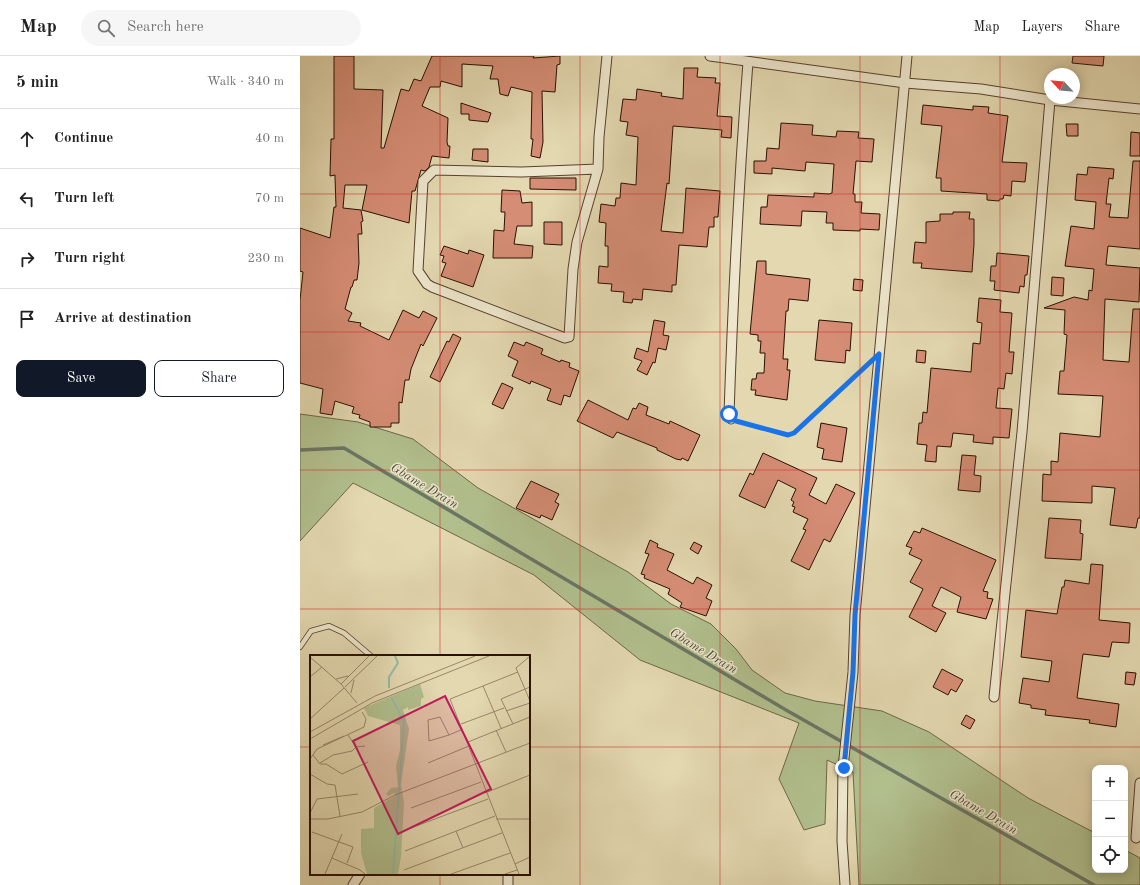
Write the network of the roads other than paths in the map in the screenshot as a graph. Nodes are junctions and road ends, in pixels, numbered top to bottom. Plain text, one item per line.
1 (607, 56) edge
2 (710, 56) edge
3 (715, 56) edge
4 (907, 56) edge
5 (748, 62) junction
6 (906, 83) junction
7 (1044, 99) edge
8 (1080, 103) edge
9 (1050, 104) edge
10 (1140, 108) edge
11 (598, 169) junction
12 (731, 419) road end
13 (300, 646) edge
14 (370, 655) edge
15 (994, 697) dead end
16 (1140, 783) edge
17 (1136, 838) dead end
18 (359, 875) edge
19 (354, 885) edge
20 (845, 885) edge

1 - 11 street
2 - 3 street
3 - 5 street
4 - 6 street
5 - 6 street
5 - 12 street
6 - 7 street
6 - 20 street
8 - 10 street
9 - 15 street
11 - 11 street
13 - 14 lane
16 - 17 street
18 - 19 street

